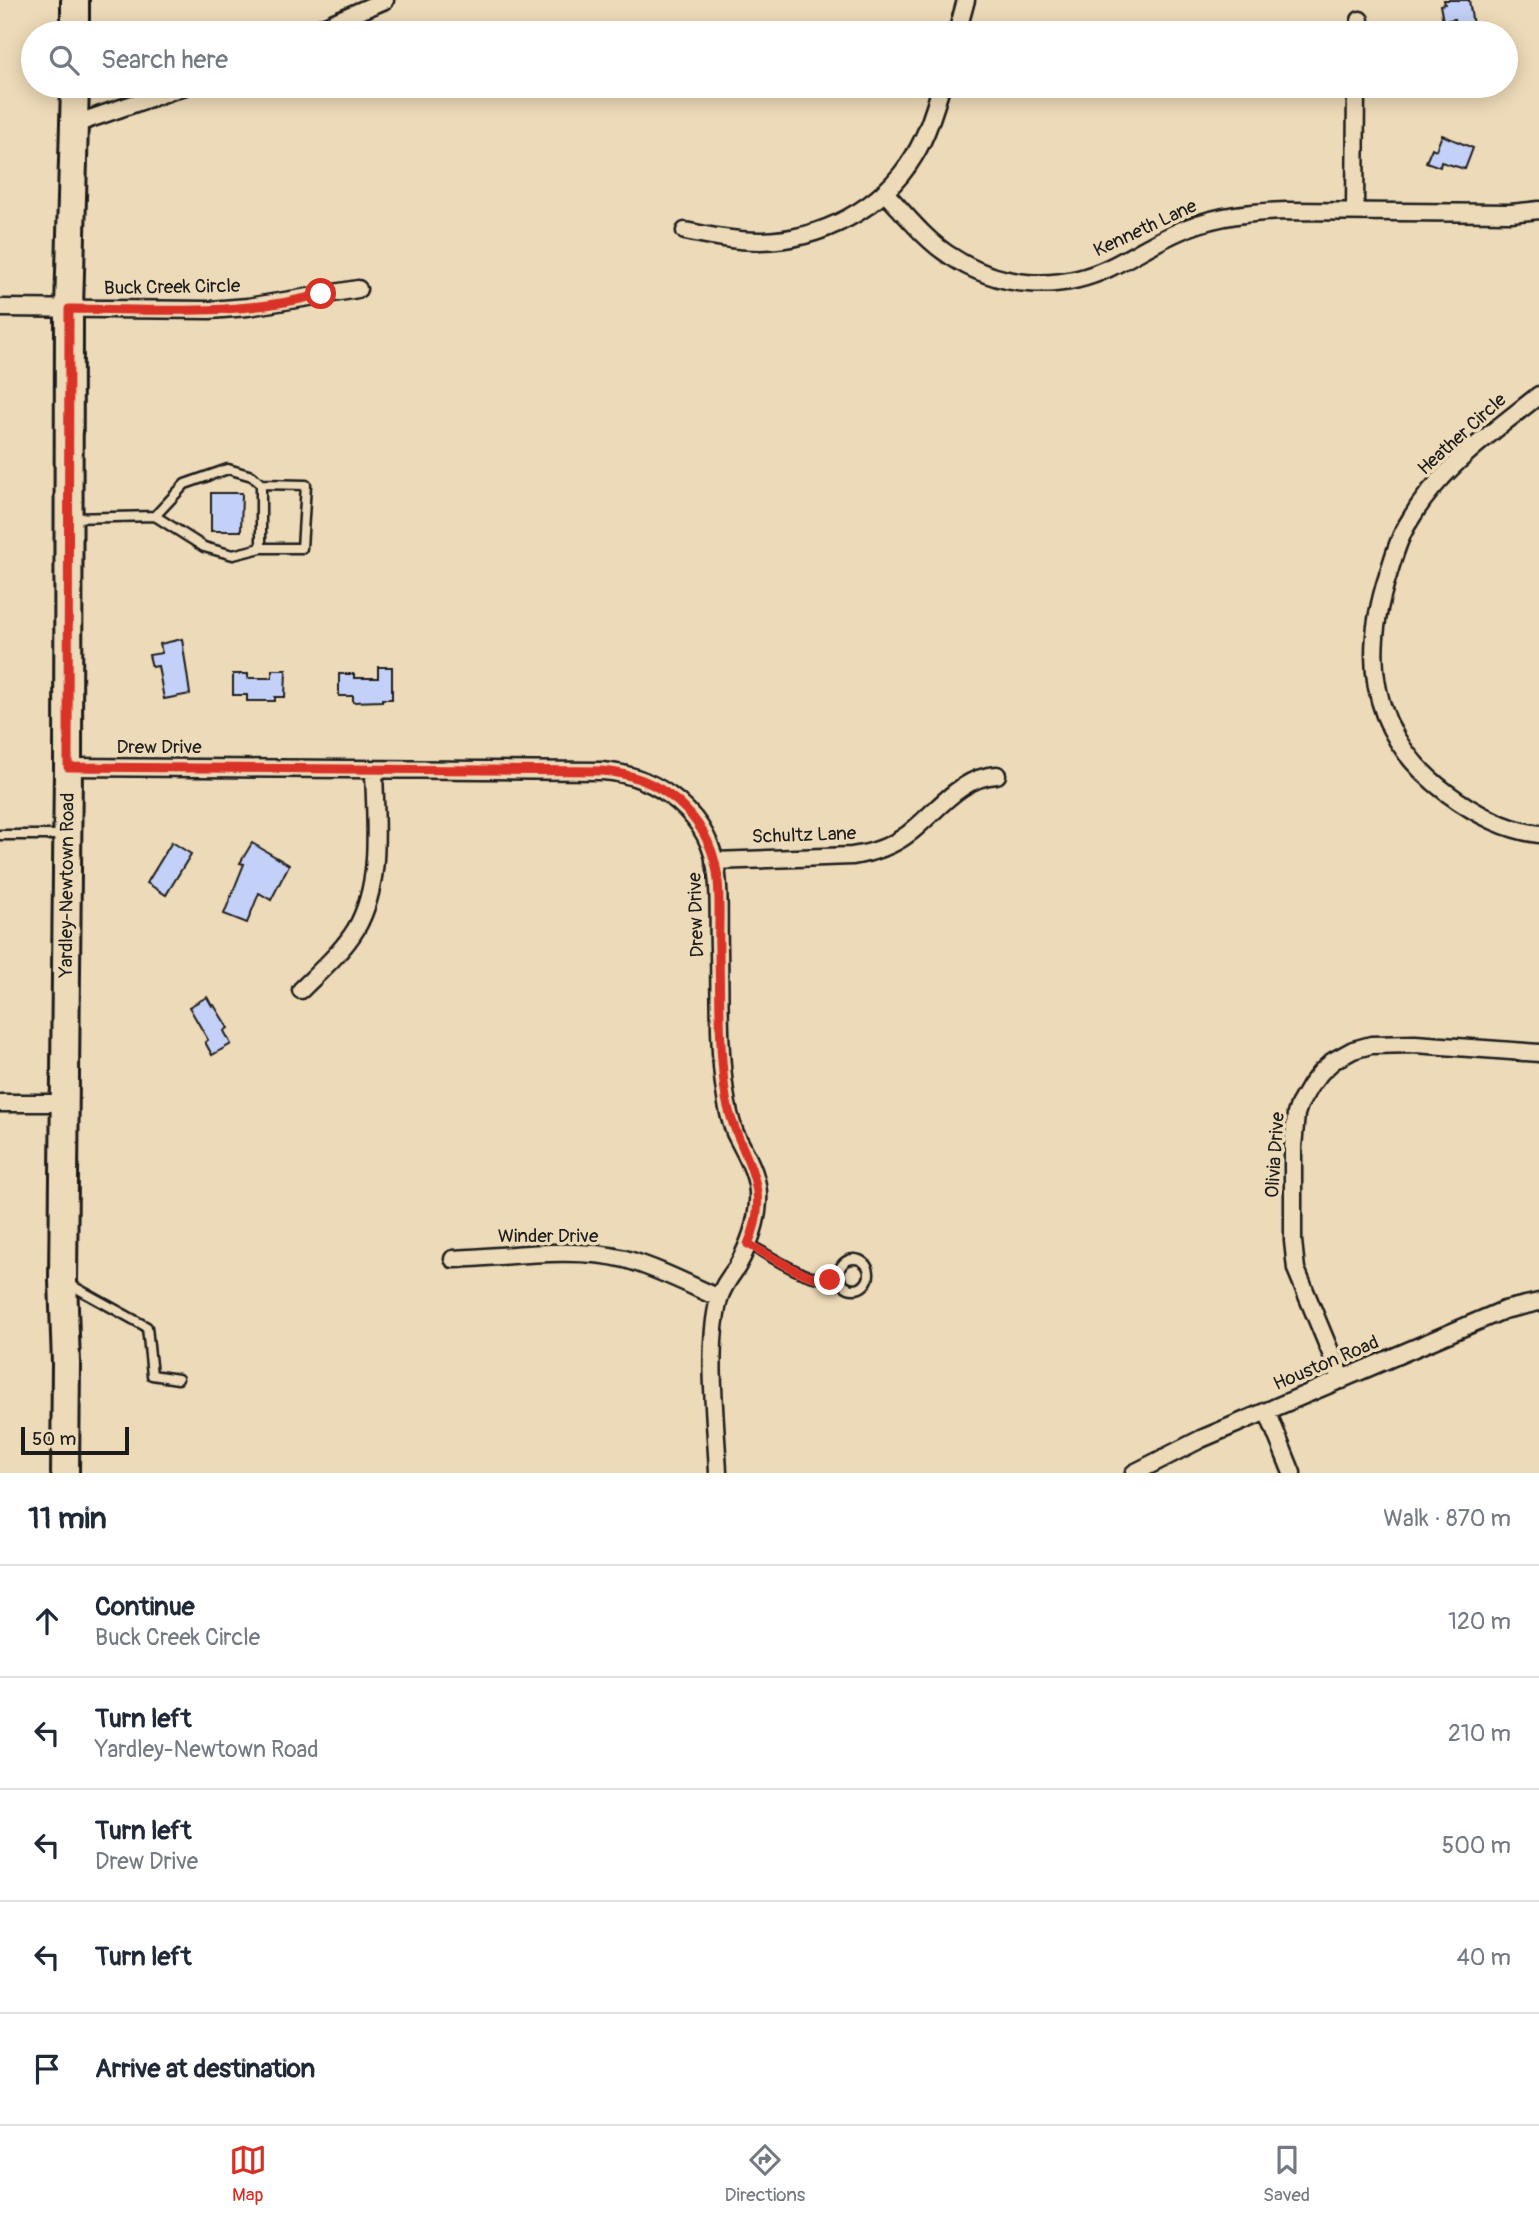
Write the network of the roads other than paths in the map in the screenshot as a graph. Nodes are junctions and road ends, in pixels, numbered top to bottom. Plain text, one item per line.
1 (75, 0) edge
2 (385, 0) edge
3 (966, 0) edge
4 (75, 21) edge
5 (337, 21) edge
6 (960, 21) edge
7 (75, 98) edge
8 (150, 98) edge
9 (937, 98) edge
10 (1356, 98) edge
11 (75, 124) junction
12 (884, 192) junction
13 (1539, 210) edge
14 (1355, 211) junction
15 (685, 231) dead end
16 (358, 289) dead end
17 (0, 308) edge
18 (69, 309) junction
19 (1539, 395) edge
20 (261, 484) junction
21 (155, 516) junction
22 (68, 518) junction
23 (261, 548) junction
24 (68, 767) junction
25 (374, 769) junction
26 (997, 775) dead end
27 (1539, 834) edge
28 (0, 835) edge
29 (67, 835) junction
30 (714, 861) junction
31 (301, 990) dead end
32 (1539, 1053) edge
33 (0, 1103) edge
34 (65, 1103) junction
35 (748, 1244) junction
36 (453, 1259) dead end
37 (839, 1279) dead end
38 (63, 1280) junction
39 (719, 1298) junction
40 (1539, 1302) edge
41 (178, 1379) dead end
42 (1342, 1380) junction
43 (1267, 1411) junction
44 (65, 1473) edge
45 (719, 1473) edge
46 (1134, 1473) edge
47 (1292, 1473) edge

1 - 4 main road
2 - 5 street
3 - 6 street
7 - 11 main road, Yardley-Newtown Road
8 - 11 street
9 - 12 street
10 - 14 street
11 - 18 main road, Yardley-Newtown Road
12 - 14 street, Kenneth Lane
12 - 15 street
13 - 14 street, Kenneth Lane
16 - 18 street, Buck Creek Circle
17 - 18 street, Buck Creek Circle
18 - 22 main road, Yardley-Newtown Road
19 - 27 street, Heather Circle
20 - 21 lane
20 - 23 lane
20 - 23 lane
21 - 22 lane
21 - 23 lane
22 - 24 main road, Yardley-Newtown Road
24 - 25 street, Drew Drive
24 - 29 main road, Yardley-Newtown Road
25 - 30 street, Drew Drive
25 - 31 street
26 - 30 street, Schultz Lane
28 - 29 lane
29 - 34 main road, Yardley-Newtown Road
30 - 35 street, Drew Drive
32 - 42 street, Olivia Drive
33 - 34 street
34 - 38 main road, Yardley-Newtown Road
35 - 37 lane
35 - 39 street, Drew Drive
36 - 39 street, Winder Drive
38 - 41 lane
38 - 44 main road, Yardley-Newtown Road
39 - 45 street, Drew Drive
40 - 42 street, Houston Road
42 - 43 street, Houston Road
43 - 46 street, Houston Road
43 - 47 street

